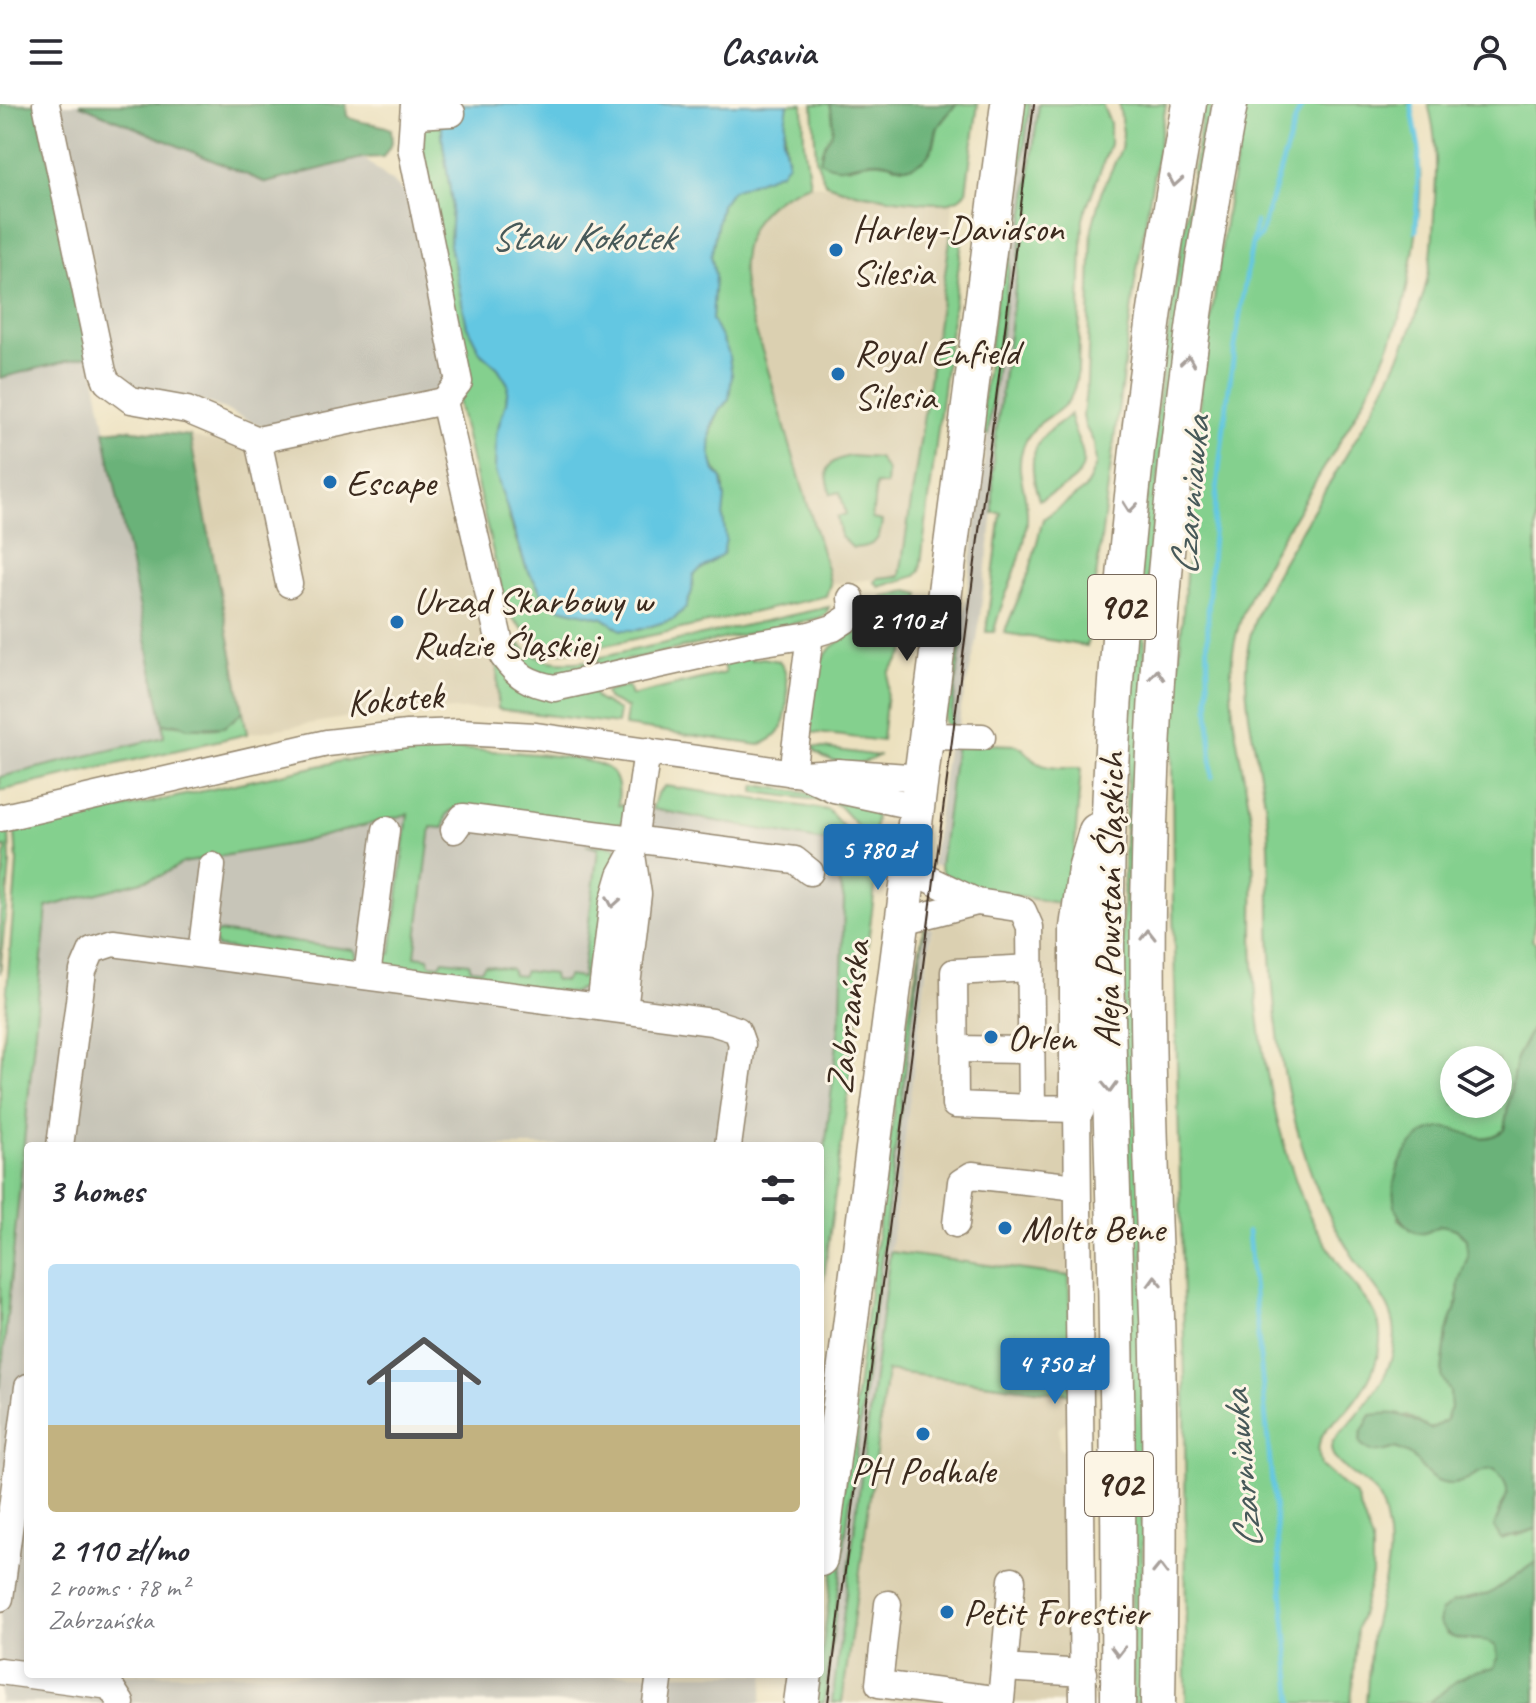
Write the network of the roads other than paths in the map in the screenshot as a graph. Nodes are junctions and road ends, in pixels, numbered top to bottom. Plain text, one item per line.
1 (46, 104) edge
2 (1008, 104) edge
3 (1189, 104) edge
4 (1230, 104) edge
5 (414, 110) edge
6 (452, 113) dead end
7 (444, 401) junction
8 (258, 440) junction
9 (289, 584) dead end
10 (851, 598) dead end
11 (810, 635) junction
12 (927, 736) junction
13 (982, 737) dead end
14 (647, 751) junction
15 (797, 774) junction
16 (1110, 785) junction
17 (920, 792) junction
18 (0, 818) edge
19 (386, 830) dead end
20 (454, 830) dead end
21 (633, 846) junction
22 (212, 866) dead end
23 (910, 870) junction
24 (810, 872) dead end
25 (977, 902) junction
26 (903, 921) junction
27 (201, 954) junction
28 (1031, 968) junction
29 (367, 976) junction
30 (612, 1009) junction
31 (955, 1049) junction
32 (1031, 1050) junction
33 (1032, 1108) junction
34 (1077, 1109) junction
35 (61, 1142) edge
36 (729, 1142) edge
37 (1077, 1187) junction
38 (956, 1224) dead end
39 (24, 1417) edge
40 (824, 1528) edge
41 (1012, 1580) dead end
42 (0, 1598) edge
43 (888, 1604) dead end
44 (1004, 1668) junction
45 (0, 1671) edge
46 (1084, 1673) junction
47 (24, 1674) edge
48 (51, 1678) edge
49 (659, 1678) edge
50 (804, 1678) edge
51 (121, 1703) edge
52 (656, 1703) edge
53 (801, 1703) edge
54 (1083, 1703) edge
55 (1118, 1703) edge
56 (1158, 1703) edge

1 - 8 street
2 - 12 main road, Zabrzańska
3 -> 16 main road, Aleja Powstań Śląskich / 902
56 -> 4 main road, Aleja Powstań Śląskich / 902
5 - 6 street
5 - 7 street
7 - 8 street
7 - 11 street
8 - 9 street
10 - 11 street
11 - 15 street
12 - 13 street
12 - 17 main road, Zabrzańska
14 - 15 street, Kokotek
14 - 18 street, Kokotek
14 - 21 street
15 - 17 street, Kokotek
16 - 34 main road
16 -> 55 main road, Aleja Powstań Śląskich / 902
17 - 23 main road, Zabrzańska
19 - 29 street
20 - 21 street
21 - 24 street
21 - 30 street
22 - 27 street
23 - 25 street
23 - 26 main road, Zabrzańska
25 - 26 street
25 - 28 street
26 - 40 main road, Zabrzańska
27 - 29 street
27 - 35 street
28 - 31 street
28 - 32 street
29 - 30 street
30 - 36 street
31 - 32 street
31 - 33 street
32 - 33 street
33 - 34 street
34 - 37 street
37 - 38 street
37 - 46 street
39 - 42 street
41 - 44 street
43 - 44 street
44 - 46 street
45 - 47 street
46 - 54 street
48 - 51 street
49 - 52 street
50 - 53 main road

